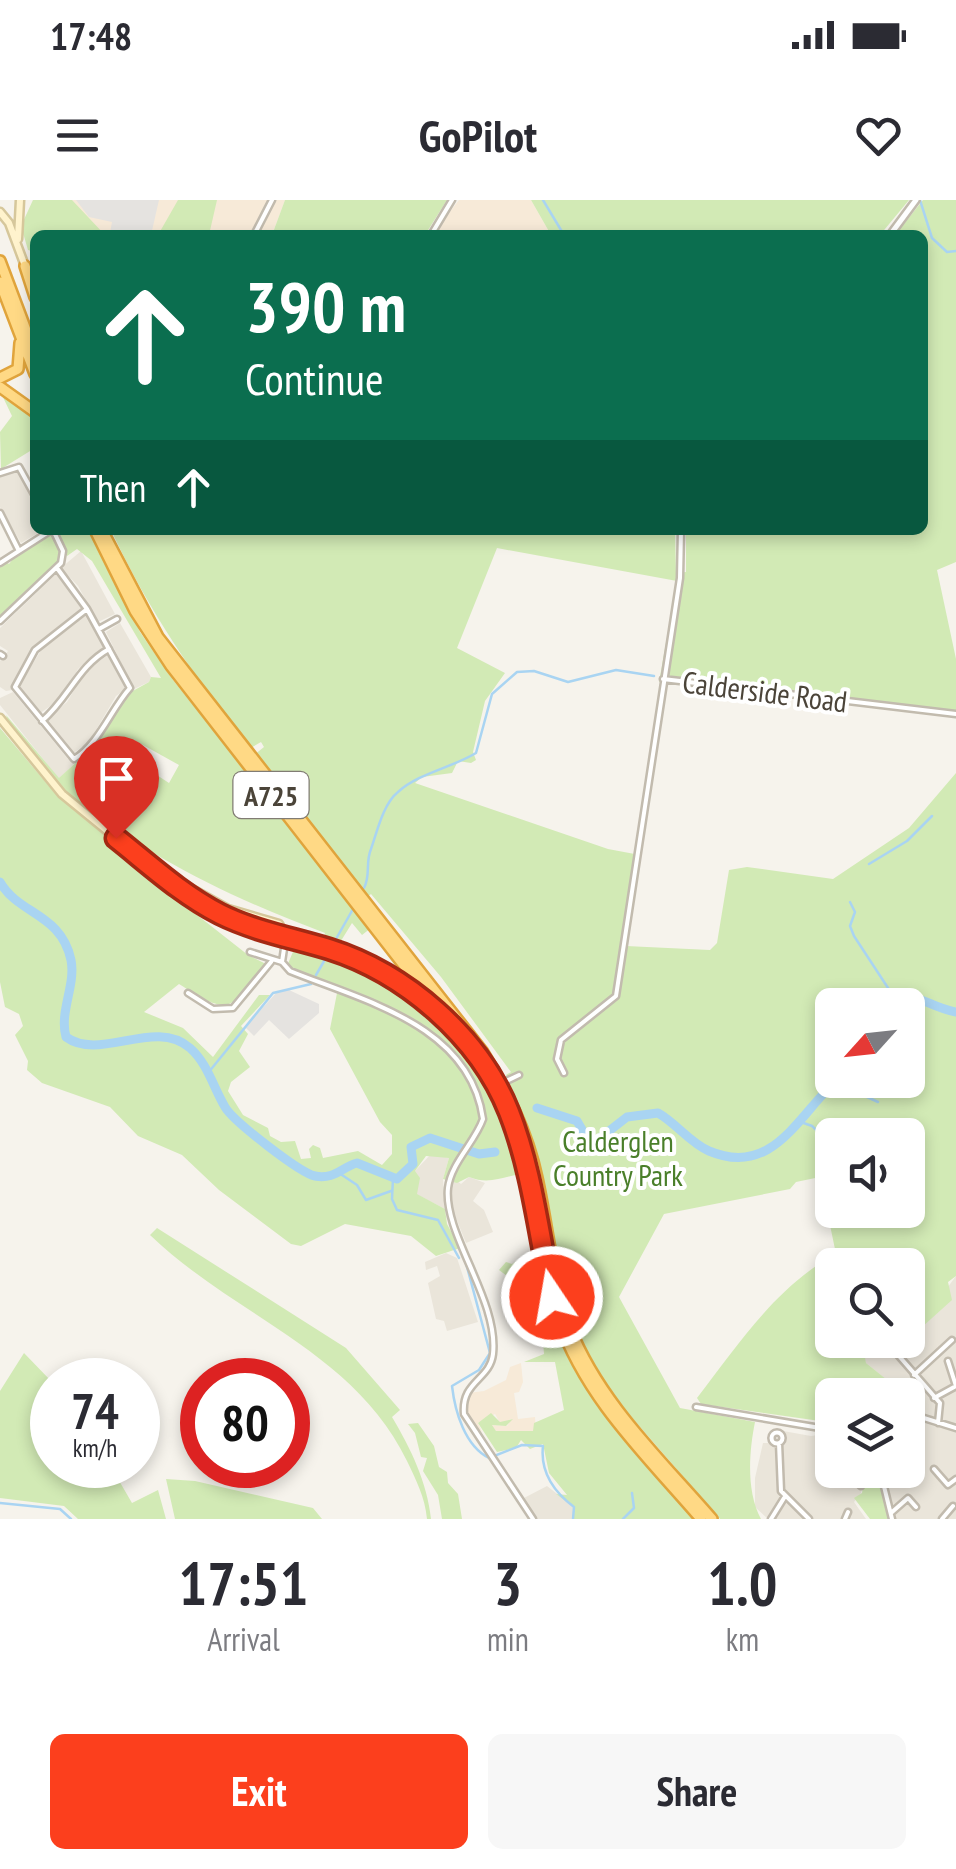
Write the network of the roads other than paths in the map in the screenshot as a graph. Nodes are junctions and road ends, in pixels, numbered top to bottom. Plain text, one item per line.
1 (272, 200) edge
2 (452, 200) edge
3 (916, 200) edge
4 (21, 203) edge
5 (2, 213) edge
6 (257, 230) edge
7 (434, 230) edge
8 (894, 230) edge
9 (18, 246) junction
10 (0, 262) edge
11 (30, 268) edge
12 (0, 282) edge
13 (20, 334) junction
14 (30, 341) edge
15 (30, 361) edge
16 (0, 378) edge
17 (0, 386) edge
18 (30, 408) edge
19 (0, 473) edge
20 (30, 487) edge
21 (0, 513) edge
22 (43, 535) edge
23 (55, 535) edge
24 (100, 535) edge
25 (101, 535) edge
26 (681, 535) edge
27 (18, 548) junction
28 (0, 564) edge
29 (57, 568) junction
30 (87, 609) junction
31 (117, 619) dead end
32 (0, 621) edge
33 (98, 630) junction
34 (109, 649) junction
35 (663, 679) junction
36 (956, 714) edge
37 (0, 718) edge
38 (42, 722) junction
39 (286, 938) junction
40 (250, 952) dead end
41 (271, 962) junction
42 (282, 962) junction
43 (188, 992) dead end
44 (469, 1046) junction
45 (564, 1073) dead end
46 (519, 1075) dead end
47 (502, 1083) junction
48 (952, 1340) dead end
49 (899, 1358) edge
50 (948, 1361) dead end
51 (914, 1375) junction
52 (956, 1386) edge
53 (934, 1398) junction
54 (696, 1407) dead end
55 (925, 1419) edge
56 (938, 1423) junction
57 (815, 1427) edge
58 (956, 1428) edge
59 (780, 1444) dead end
60 (934, 1469) dead end
61 (956, 1479) edge
62 (885, 1488) edge
63 (784, 1498) junction
64 (953, 1506) dead end
65 (916, 1507) dead end
66 (848, 1512) dead end
67 (891, 1516) edge
68 (533, 1519) edge
69 (701, 1519) edge
70 (712, 1519) edge
71 (771, 1519) edge
72 (809, 1519) edge
73 (845, 1519) edge
74 (942, 1519) edge

1 - 6 street
2 - 7 street
3 - 8 street
4 - 5 main road
4 - 9 main road
5 - 9 main road
9 - 11 main road
10 - 14 highway
12 - 13 highway
13 - 15 highway
13 - 16 highway
17 - 18 highway
19 - 20 street
21 - 27 street
22 - 27 street
23 - 29 street
24 - 44 highway, A725
25 - 47 highway, A725
26 - 35 street, Calderside Road
27 - 28 street
29 - 30 street
29 - 32 street
30 - 33 street
30 - 38 street
31 - 33 street
33 - 34 street
34 - 38 street
34 - 38 street
35 - 36 street, Calderside Road
35 - 45 street
37 - 39 main road
39 - 42 street
39 - 44 highway
40 - 41 street
41 - 42 street
41 - 43 street
42 - 68 street
44 - 69 highway, A725
46 - 47 street
47 - 70 highway, A725
48 - 51 street
49 - 51 street
50 - 52 street
51 - 53 street
52 - 53 street
53 - 56 street
54 - 57 street
55 - 56 street
56 - 58 street
59 - 63 street
60 - 61 street
62 - 67 street
63 - 71 street
63 - 72 street
64 - 74 street
65 - 67 street
66 - 73 street

